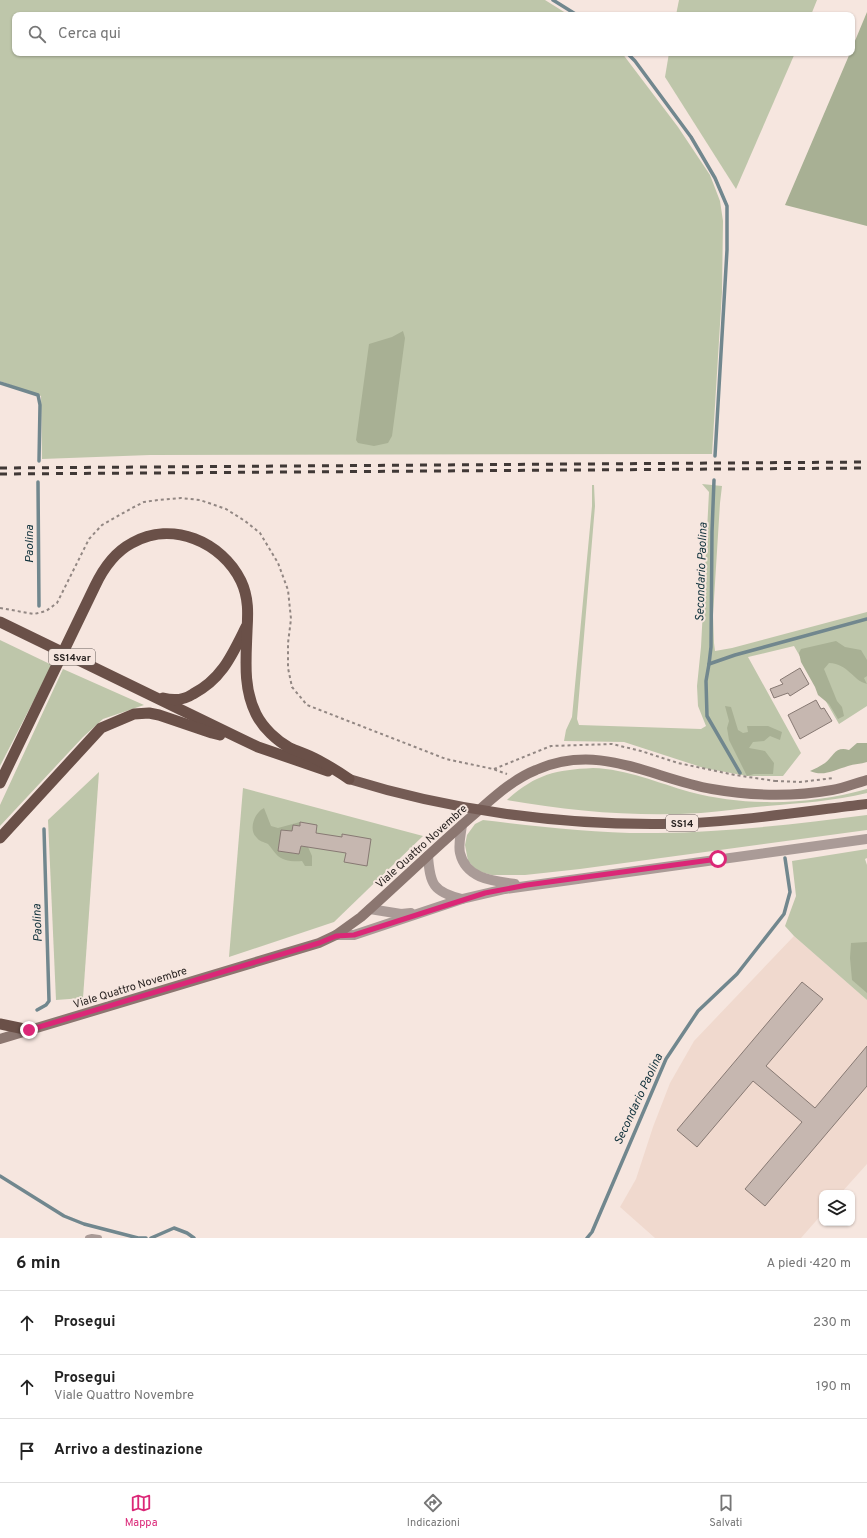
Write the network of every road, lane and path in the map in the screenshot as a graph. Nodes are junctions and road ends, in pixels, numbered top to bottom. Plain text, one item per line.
1 (0, 622) edge
2 (248, 623) junction
3 (145, 693) junction
4 (237, 737) junction
5 (836, 777) dead end
6 (349, 779) junction
7 (867, 780) edge
8 (775, 781) dead end
9 (0, 783) edge
10 (867, 804) edge
11 (462, 825) junction
12 (0, 838) edge
13 (867, 839) edge
14 (428, 856) junction
15 (527, 885) junction
16 (462, 899) junction
17 (370, 909) junction
18 (419, 913) junction
19 (336, 936) junction
20 (0, 1024) edge
21 (29, 1030) junction
22 (0, 1039) edge
23 (88, 1238) edge
24 (99, 1238) edge

1 - 3 highway, SS14var
2 - 3 highway
2 - 6 highway
2 - 9 highway
3 - 4 highway, SS14var
4 - 6 highway, SS14var
4 - 12 highway
5 - 8 path
6 - 10 main road, SS14
7 - 11 main road, Viale Quattro Novembre
11 - 14 main road, Viale Quattro Novembre
11 - 15 street
13 - 15 street
14 - 16 street
14 - 17 main road, Viale Quattro Novembre
15 - 16 street
16 - 18 street
17 - 18 street
17 - 19 main road, Viale Quattro Novembre
18 - 19 street
19 - 21 main road, Viale Quattro Novembre
20 - 21 highway
21 - 22 main road, Viale Quattro Novembre
23 - 24 lane

